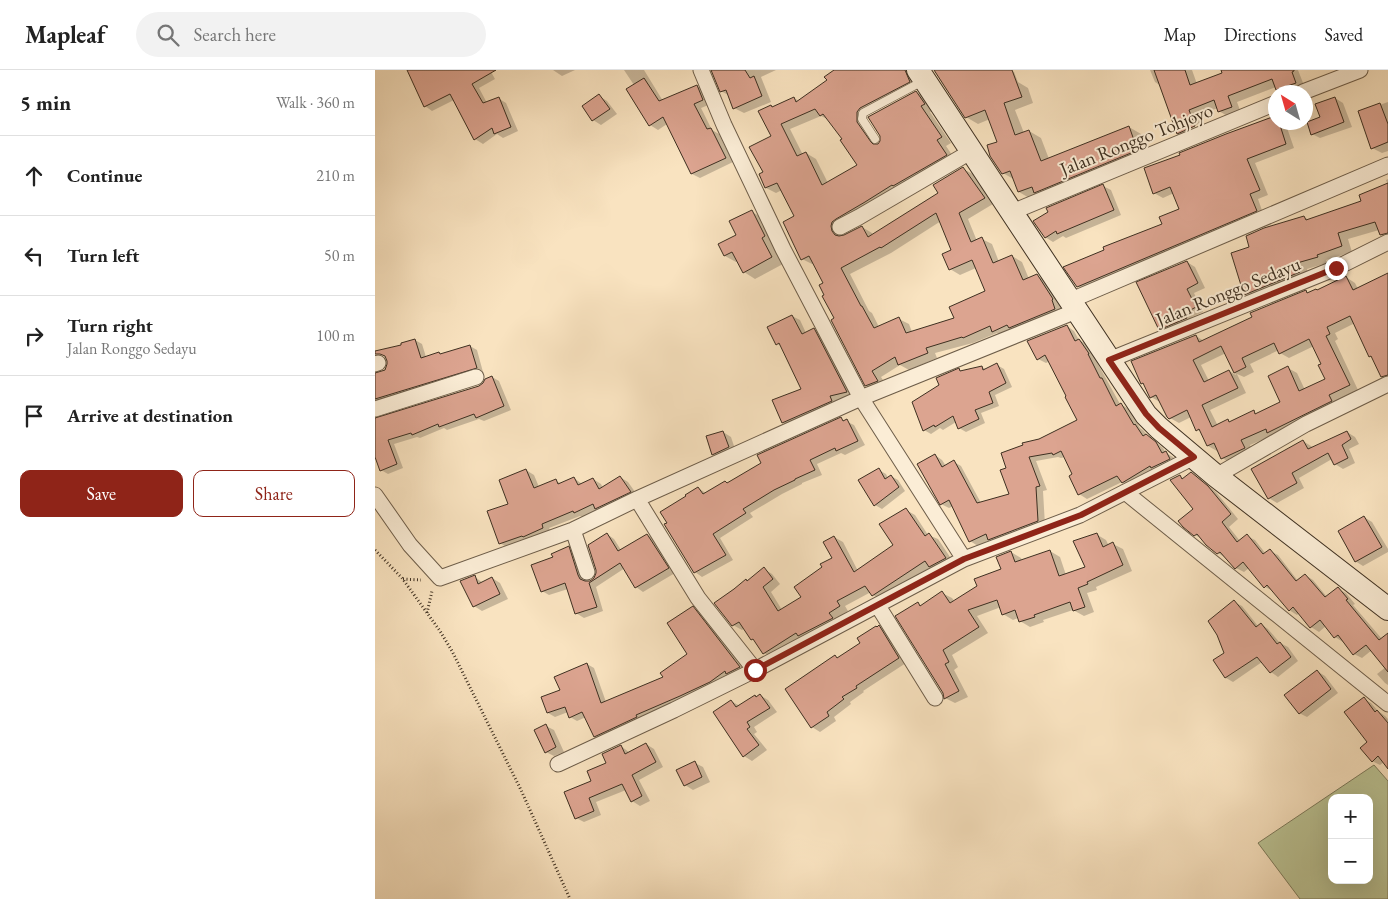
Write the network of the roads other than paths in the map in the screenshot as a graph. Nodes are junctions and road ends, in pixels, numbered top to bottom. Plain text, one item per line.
1 (701, 70) edge
2 (1360, 70) edge
3 (921, 75) edge
4 (1313, 88) edge
5 (1268, 106) edge
6 (875, 139) dead end
7 (972, 151) junction
8 (1388, 165) edge
9 (1012, 212) junction
10 (839, 227) dead end
11 (1388, 242) edge
12 (1073, 306) junction
13 (1109, 360) junction
14 (476, 377) dead end
15 (1388, 384) edge
16 (861, 398) junction
17 (375, 409) edge
18 (1194, 457) junction
19 (1216, 476) junction
20 (1125, 492) junction
21 (375, 495) edge
22 (637, 499) junction
23 (573, 530) junction
24 (964, 559) junction
25 (587, 572) dead end
26 (878, 606) junction
27 (1388, 609) edge
28 (755, 670) junction
29 (935, 698) dead end
30 (1388, 704) edge
31 (558, 764) dead end

1 - 16 street
2 - 4 street
3 - 6 lane
3 - 7 street
5 - 9 street, Jalan Ronggo Tohjoyo
7 - 9 street
7 - 10 street
8 - 12 street
9 - 12 street
11 - 13 street, Jalan Ronggo Sedayu
12 - 13 street
12 - 16 street
13 - 18 street
14 - 17 street
15 - 19 street
16 - 22 street
16 - 24 street
18 - 19 street
18 - 20 street
19 - 27 street
20 - 24 street
20 - 30 street
21 - 23 street
22 - 23 street
22 - 28 street
23 - 25 street
24 - 26 street
26 - 28 street
26 - 29 street
28 - 31 street

